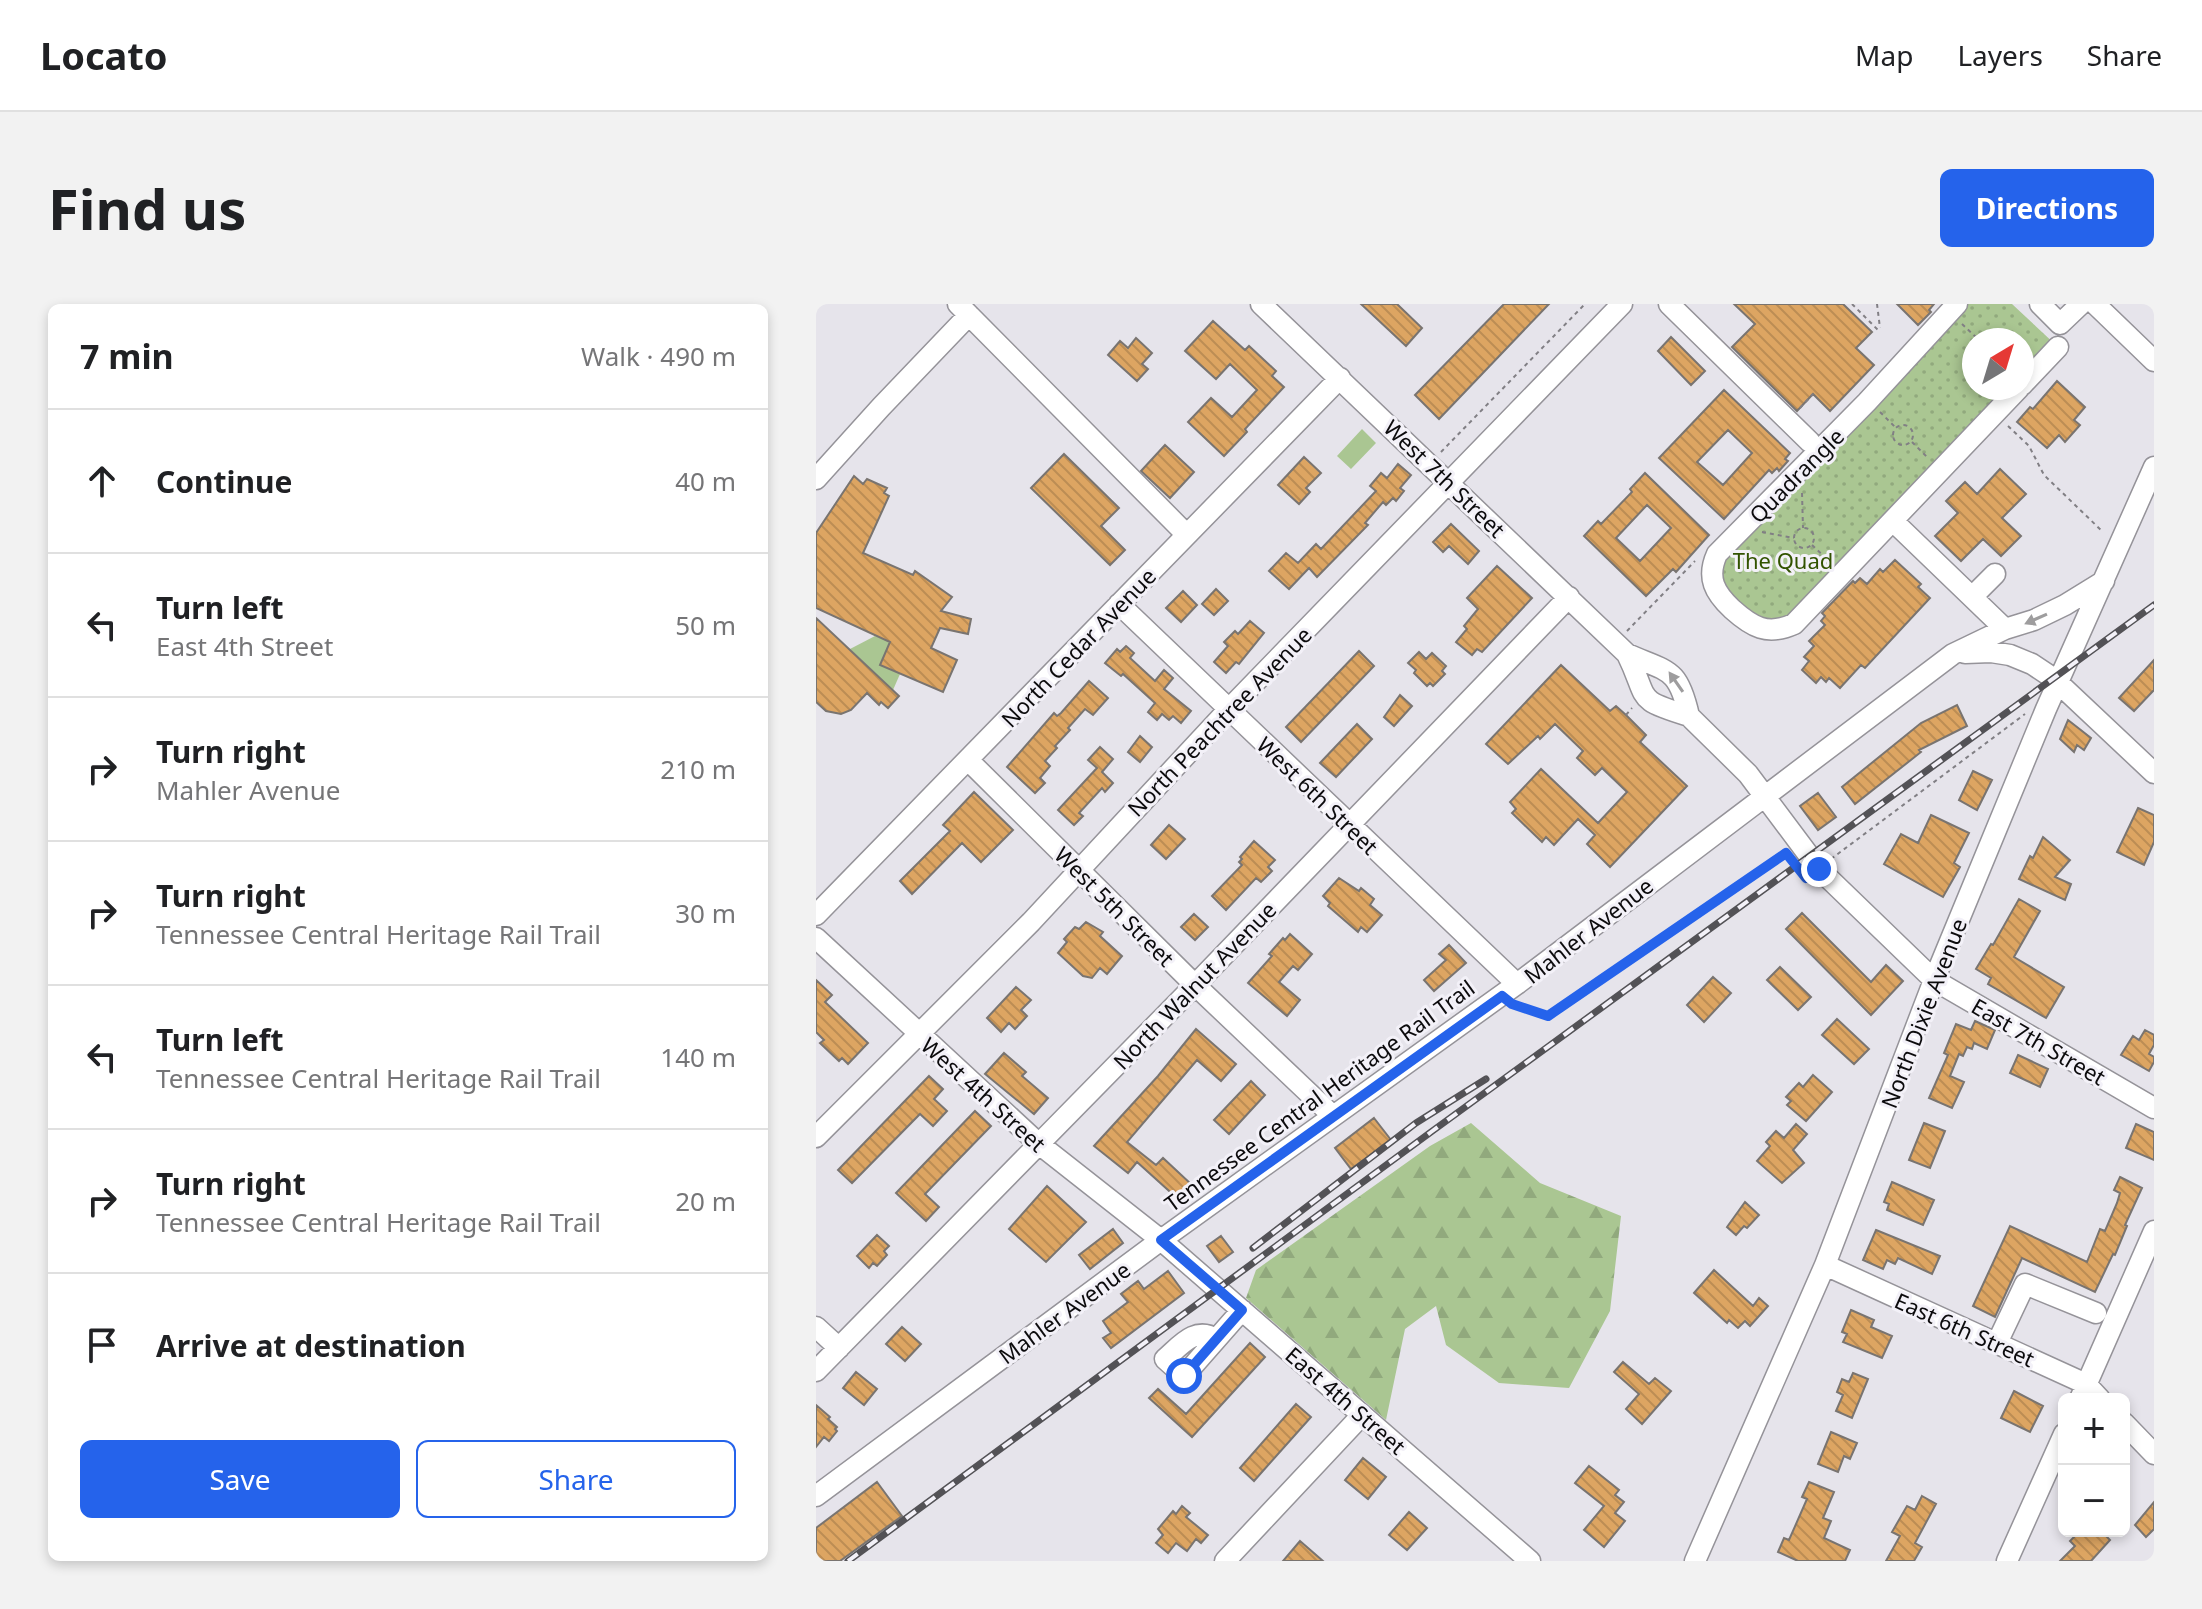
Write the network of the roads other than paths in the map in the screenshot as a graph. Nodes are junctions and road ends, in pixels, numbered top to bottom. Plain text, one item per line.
1 (1261, 304) edge
2 (1622, 304) edge
3 (1669, 304) edge
4 (1957, 304) edge
5 (2040, 304) edge
6 (2081, 304) edge
7 (2095, 304) edge
8 (963, 309) edge
9 (2058, 347) dead end
10 (2154, 361) edge
11 (2034, 372) edge
12 (1340, 378) junction
13 (2007, 400) edge
14 (1810, 442) dead end
15 (2154, 467) edge
16 (817, 482) edge
17 (1450, 482) junction
18 (1896, 524) dead end
19 (1186, 534) junction
20 (1995, 574) dead end
21 (2104, 581) junction
22 (1569, 597) junction
23 (1972, 597) junction
24 (1119, 604) junction
25 (2005, 629) junction
26 (2077, 642) junction
27 (1627, 654) junction
28 (1953, 654) junction
29 (2010, 655) junction
30 (2058, 685) junction
31 (1228, 710) junction
32 (1689, 716) junction
33 (968, 760) junction
34 (2154, 773) edge
35 (1765, 795) junction
36 (1348, 825) junction
37 (1078, 870) junction
38 (816, 915) edge
39 (816, 938) edge
40 (1934, 980) junction
41 (1195, 985) junction
42 (1510, 990) junction
43 (918, 1035) junction
44 (2154, 1108) edge
45 (1333, 1116) junction
46 (816, 1137) edge
47 (1039, 1144) junction
48 (2154, 1231) edge
49 (1161, 1240) junction
50 (1825, 1265) junction
51 (1242, 1310) junction
52 (2096, 1313) dead end
53 (816, 1327) edge
54 (1216, 1339) dead end
55 (1997, 1343) junction
56 (839, 1348) junction
57 (816, 1371) edge
58 (2087, 1393) edge
59 (2089, 1393) edge
60 (1362, 1415) junction
61 (2130, 1429) edge
62 (2058, 1447) edge
63 (2154, 1454) edge
64 (816, 1496) edge
65 (1225, 1561) edge
66 (1530, 1561) edge
67 (1695, 1561) edge
68 (2007, 1561) edge

1 - 12 street, West 7th Street
2 - 17 street, North Peachtree Avenue
3 - 14 street
4 - 13 street, Quadrangle
5 - 6 street
7 - 10 street
8 - 16 street
8 - 19 street
9 - 11 street, Quadrangle
12 - 17 street, West 7th Street
12 - 19 street, North Cedar Avenue
15 - 21 street, North Dixie Avenue
17 - 22 street, West 7th Street
17 - 31 street, North Peachtree Avenue
18 - 23 street
19 - 24 street, North Cedar Avenue
20 - 23 street
21 -> 25 street, Mahler Avenue
21 - 26 street, North Dixie Avenue
22 - 27 street, West 7th Street
22 - 36 street, North Walnut Avenue
23 - 25 street
24 - 31 street, West 6th Street
24 - 33 street, North Cedar Avenue
25 - 28 street, Mahler Avenue
26 - 29 street
26 - 30 street, North Dixie Avenue
27 - 32 street, West 7th Street
32 -> 27 street, West 7th Street
28 - 29 street
28 - 35 street, Mahler Avenue
29 - 30 street
30 - 34 street
30 - 40 street, North Dixie Avenue
31 - 36 street, West 6th Street
31 - 37 street, North Peachtree Avenue
32 - 35 street, West 7th Street
33 - 37 street, West 5th Street
33 - 38 street, North Cedar Avenue
35 - 40 street, East 7th Street
35 - 42 street, Mahler Avenue
36 - 41 street, North Walnut Avenue
36 - 42 street, West 6th Street
37 - 41 street, West 5th Street
37 - 43 street, North Peachtree Avenue
39 - 43 street, West 4th Street
40 - 44 street, East 7th Street
40 - 50 street, North Dixie Avenue
41 - 45 street, West 5th Street
41 - 47 street, North Walnut Avenue
42 - 45 street, Mahler Avenue
43 - 46 street, North Peachtree Avenue
43 - 47 street, West 4th Street
45 - 49 street, Mahler Avenue
47 - 49 street, West 4th Street
47 - 56 street, North Walnut Avenue
48 - 59 street
49 - 51 street, East 4th Street
49 - 64 street, Mahler Avenue
50 - 55 street, East 6th Street
50 - 67 street, North Dixie Avenue
51 - 54 street
51 - 60 street, East 4th Street
52 - 55 street
53 - 56 street
55 - 58 street, East 6th Street
56 - 57 street, North Walnut Avenue
60 - 65 street
60 - 66 street, East 4th Street
61 - 63 street
62 - 68 street

